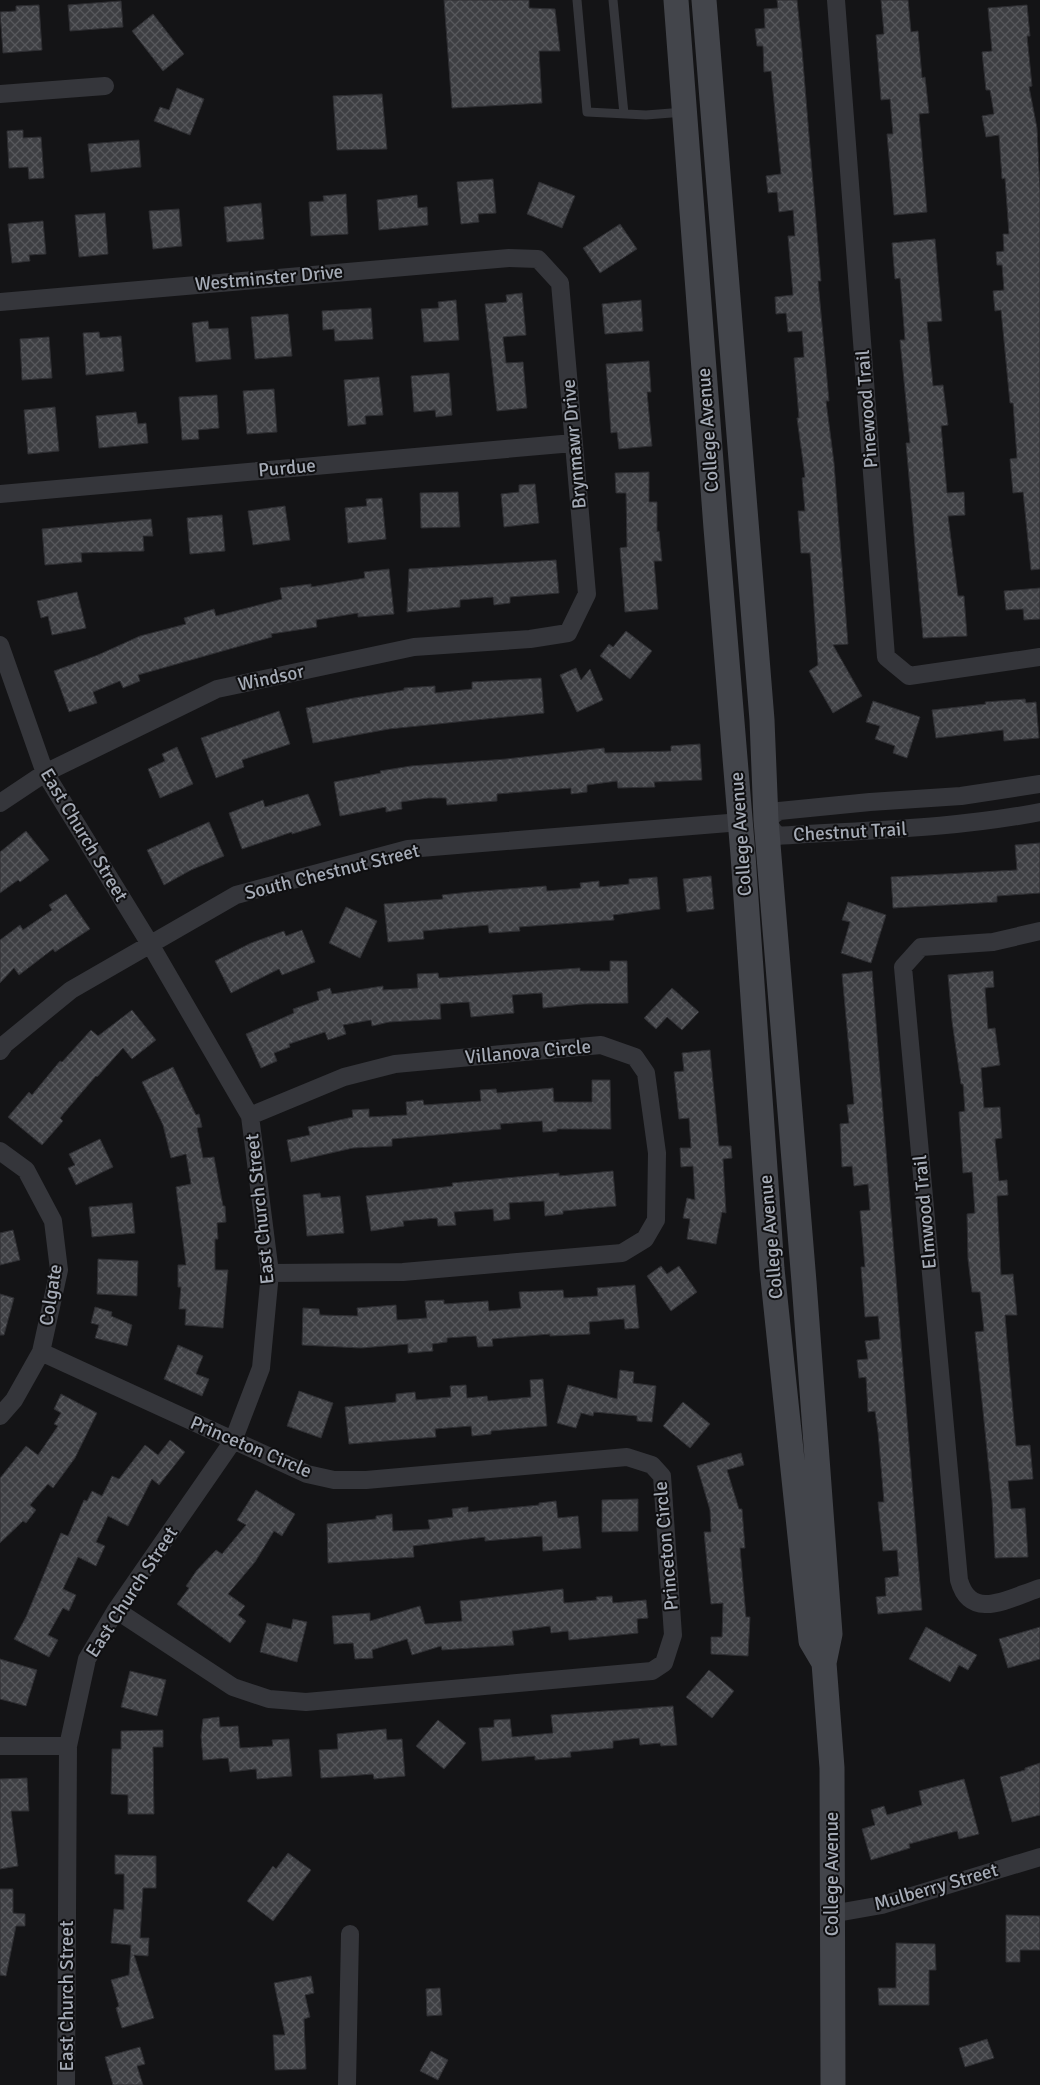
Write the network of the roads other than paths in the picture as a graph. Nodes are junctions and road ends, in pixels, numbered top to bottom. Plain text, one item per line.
1 (577, 0) edge
2 (613, 0) edge
3 (676, 0) edge
4 (704, 0) edge
5 (836, 0) edge
6 (105, 86) dead end
7 (0, 94) edge
8 (684, 112) junction
9 (624, 114) junction
10 (538, 259) joint
11 (0, 302) edge
12 (573, 442) junction
13 (0, 494) edge
14 (568, 633) joint
15 (0, 645) edge
16 (1040, 657) edge
17 (45, 773) junction
18 (1040, 784) edge
19 (0, 803) edge
20 (1040, 812) edge
21 (766, 820) junction
22 (741, 822) junction
23 (1040, 931) edge
24 (150, 944) junction
25 (0, 1051) edge
26 (250, 1116) junction
27 (0, 1151) edge
28 (270, 1273) junction
29 (41, 1352) junction
30 (0, 1416) edge
31 (233, 1441) junction
32 (1040, 1588) edge
33 (116, 1610) junction
34 (824, 1663) junction
35 (0, 1746) edge
36 (68, 1746) junction
37 (1040, 1857) edge
38 (831, 1914) junction
39 (350, 1934) dead end
40 (66, 2085) edge
41 (348, 2085) edge
42 (833, 2085) edge

1 - 9 lane
2 - 9 lane
3 - 8 main road, College Avenue
4 - 21 main road, College Avenue
5 - 16 street, Pinewood Trail
6 - 7 street
8 - 9 lane
8 - 22 main road, College Avenue
10 - 11 street, Westminster Drive
10 - 12 street, Brynmawr Drive
12 - 13 street, Purdue
12 - 14 street, Brynmawr Drive
14 - 17 street, Windsor
15 - 17 street, East Church Street
17 - 19 street, Windsor
17 - 24 street, East Church Street
18 - 21 street, Chestnut Trail
20 - 21 street, Chestnut Trail
21 - 22 main road
21 - 34 main road, College Avenue
22 - 24 street, South Chestnut Street
22 - 34 main road, College Avenue
23 - 32 street, Elmwood Trail
24 - 25 street, South Chestnut Street
24 - 26 street, East Church Street
26 - 28 street, East Church Street
26 - 28 street, Villanova Circle
27 - 29 street, Colgate
28 - 31 street, East Church Street
29 - 30 street, Colgate
29 - 31 street, Princeton Circle
31 - 33 street, East Church Street
31 - 33 street, Princeton Circle
33 - 36 street, East Church Street
34 - 38 main road, College Avenue
35 - 36 street
36 - 40 street, East Church Street
37 - 38 street, Mulberry Street
38 - 42 main road, College Avenue
39 - 41 street

